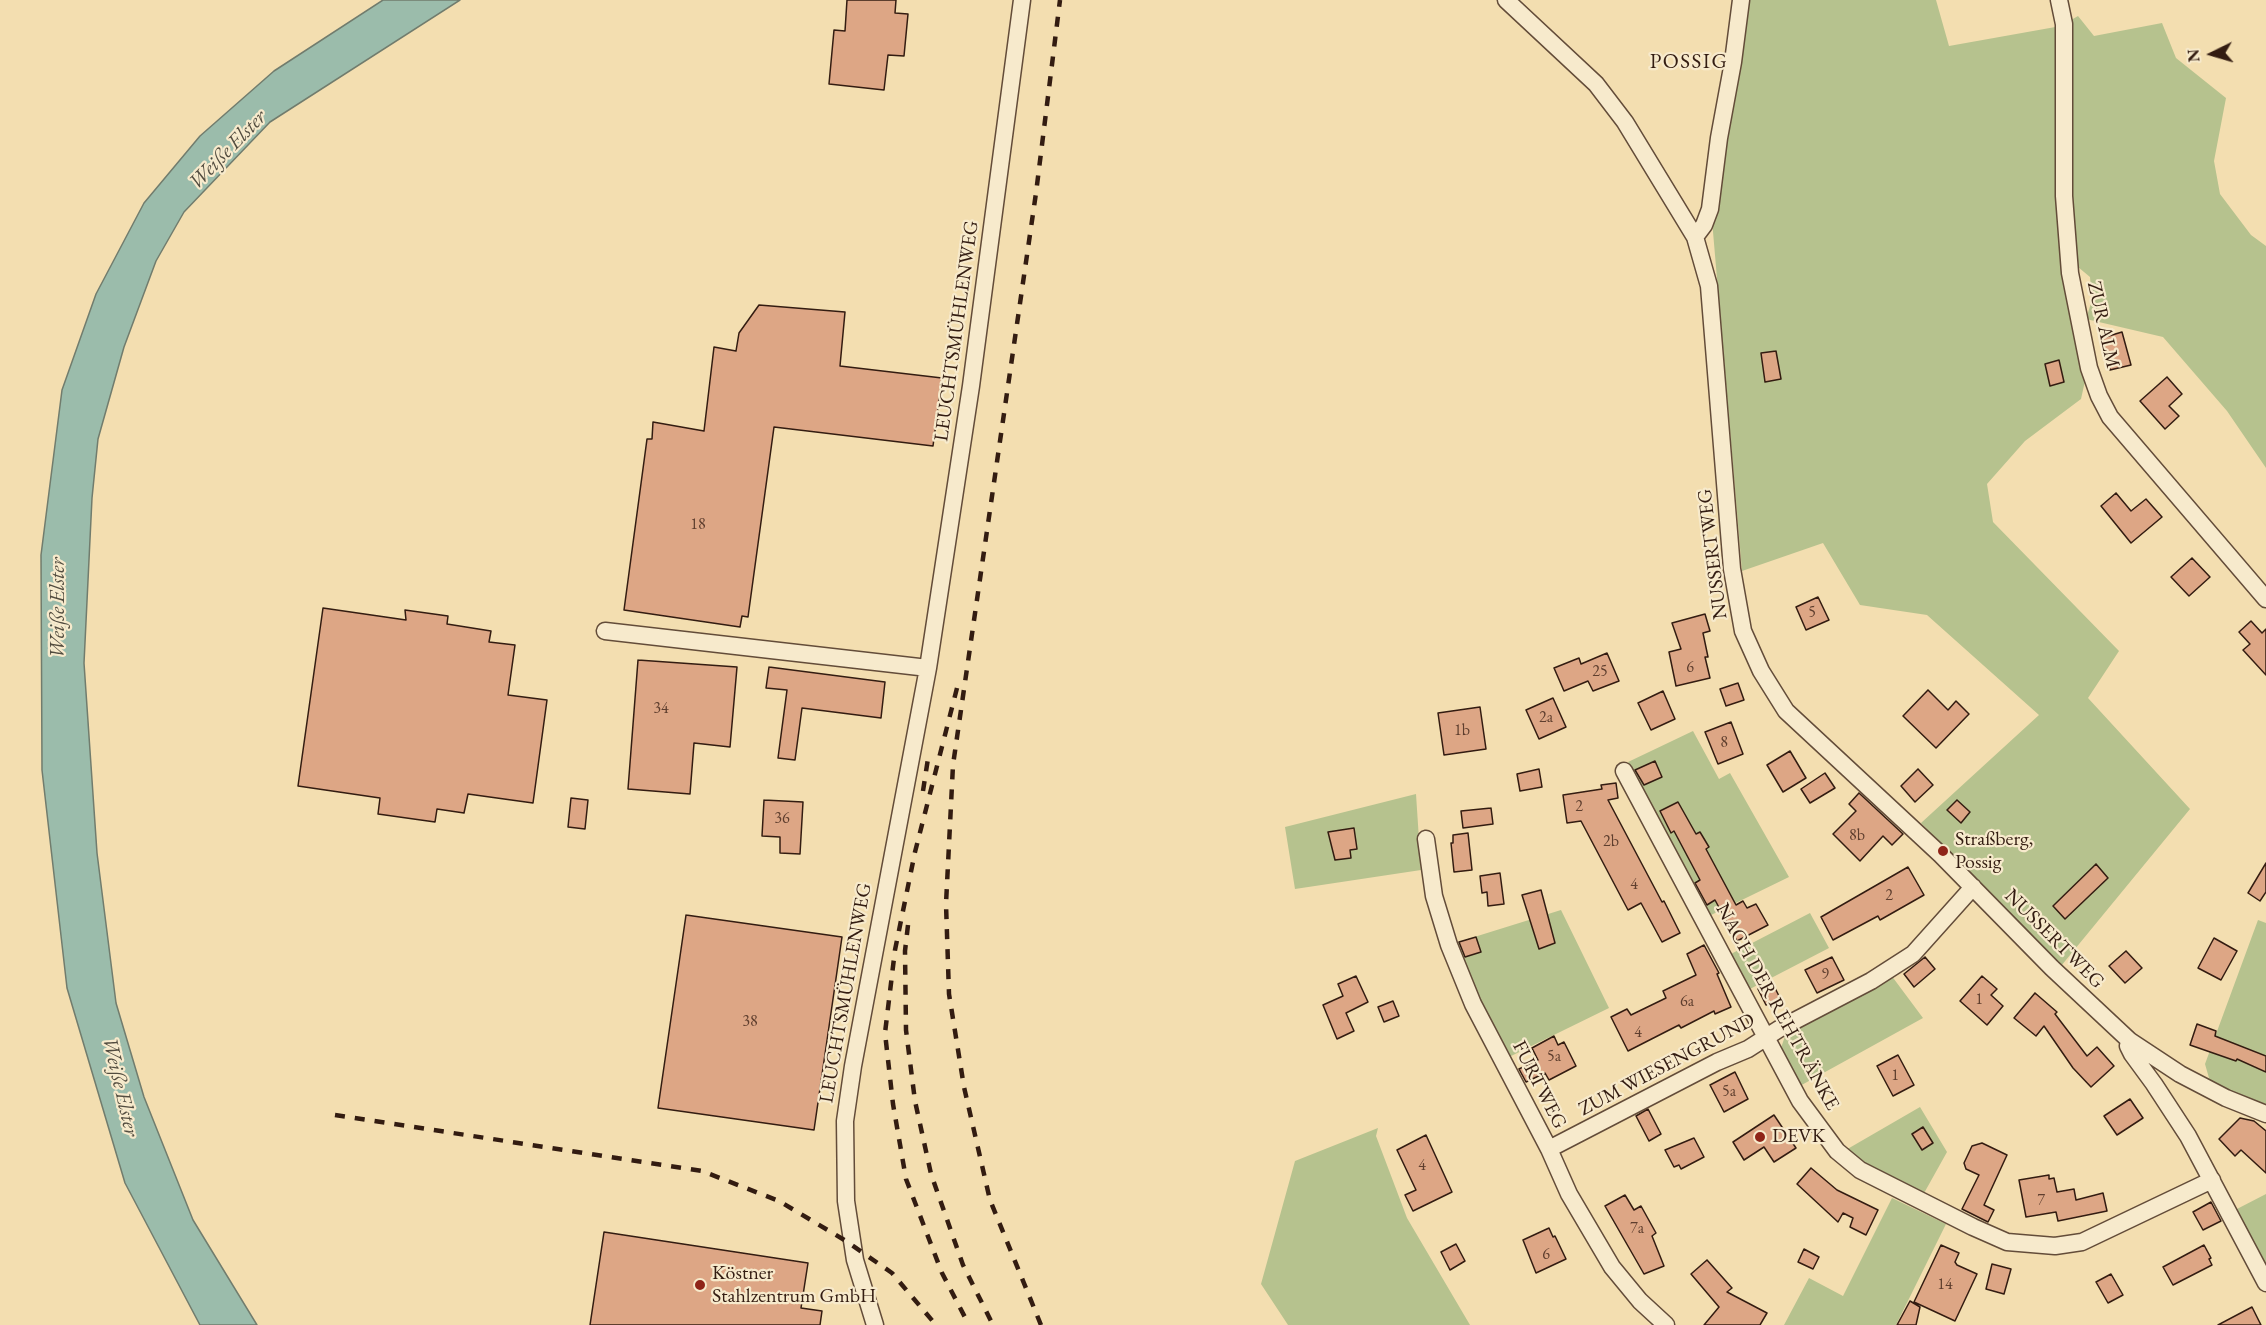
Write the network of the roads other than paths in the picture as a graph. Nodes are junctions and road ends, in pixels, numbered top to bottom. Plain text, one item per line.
1 (1022, 0) edge
2 (1506, 0) edge
3 (1741, 0) edge
4 (2059, 0) edge
5 (1695, 237) junction
6 (2266, 599) edge
7 (605, 631) dead end
8 (928, 668) junction
9 (1624, 771) dead end
10 (1426, 839) dead end
11 (1973, 887) junction
12 (1765, 1038) junction
13 (2130, 1041) junction
14 (2266, 1114) edge
15 (1549, 1149) junction
16 (2212, 1180) junction
17 (2266, 1283) edge
18 (875, 1325) edge
19 (1666, 1325) edge

1 - 8 street, LEUCHTSMÜHLENWEG
2 - 5 street, NUSSERTWEG
3 - 5 street
4 - 6 street, ZUR ALM
5 - 11 street, NUSSERTWEG
7 - 8 street
8 - 18 street, LEUCHTSMÜHLENWEG
9 - 12 street, NACH DER REHTRÄNKE
10 - 15 street, FURTWEG
11 - 12 street, ZUM WIESENGRUND
11 - 13 street, NUSSERTWEG
12 - 15 street, ZUM WIESENGRUND
12 - 16 street, NACH DER REHTRÄNKE
13 - 14 street, NUSSERTWEG
13 - 16 street
15 - 19 street, FURTWEG
16 - 17 street

